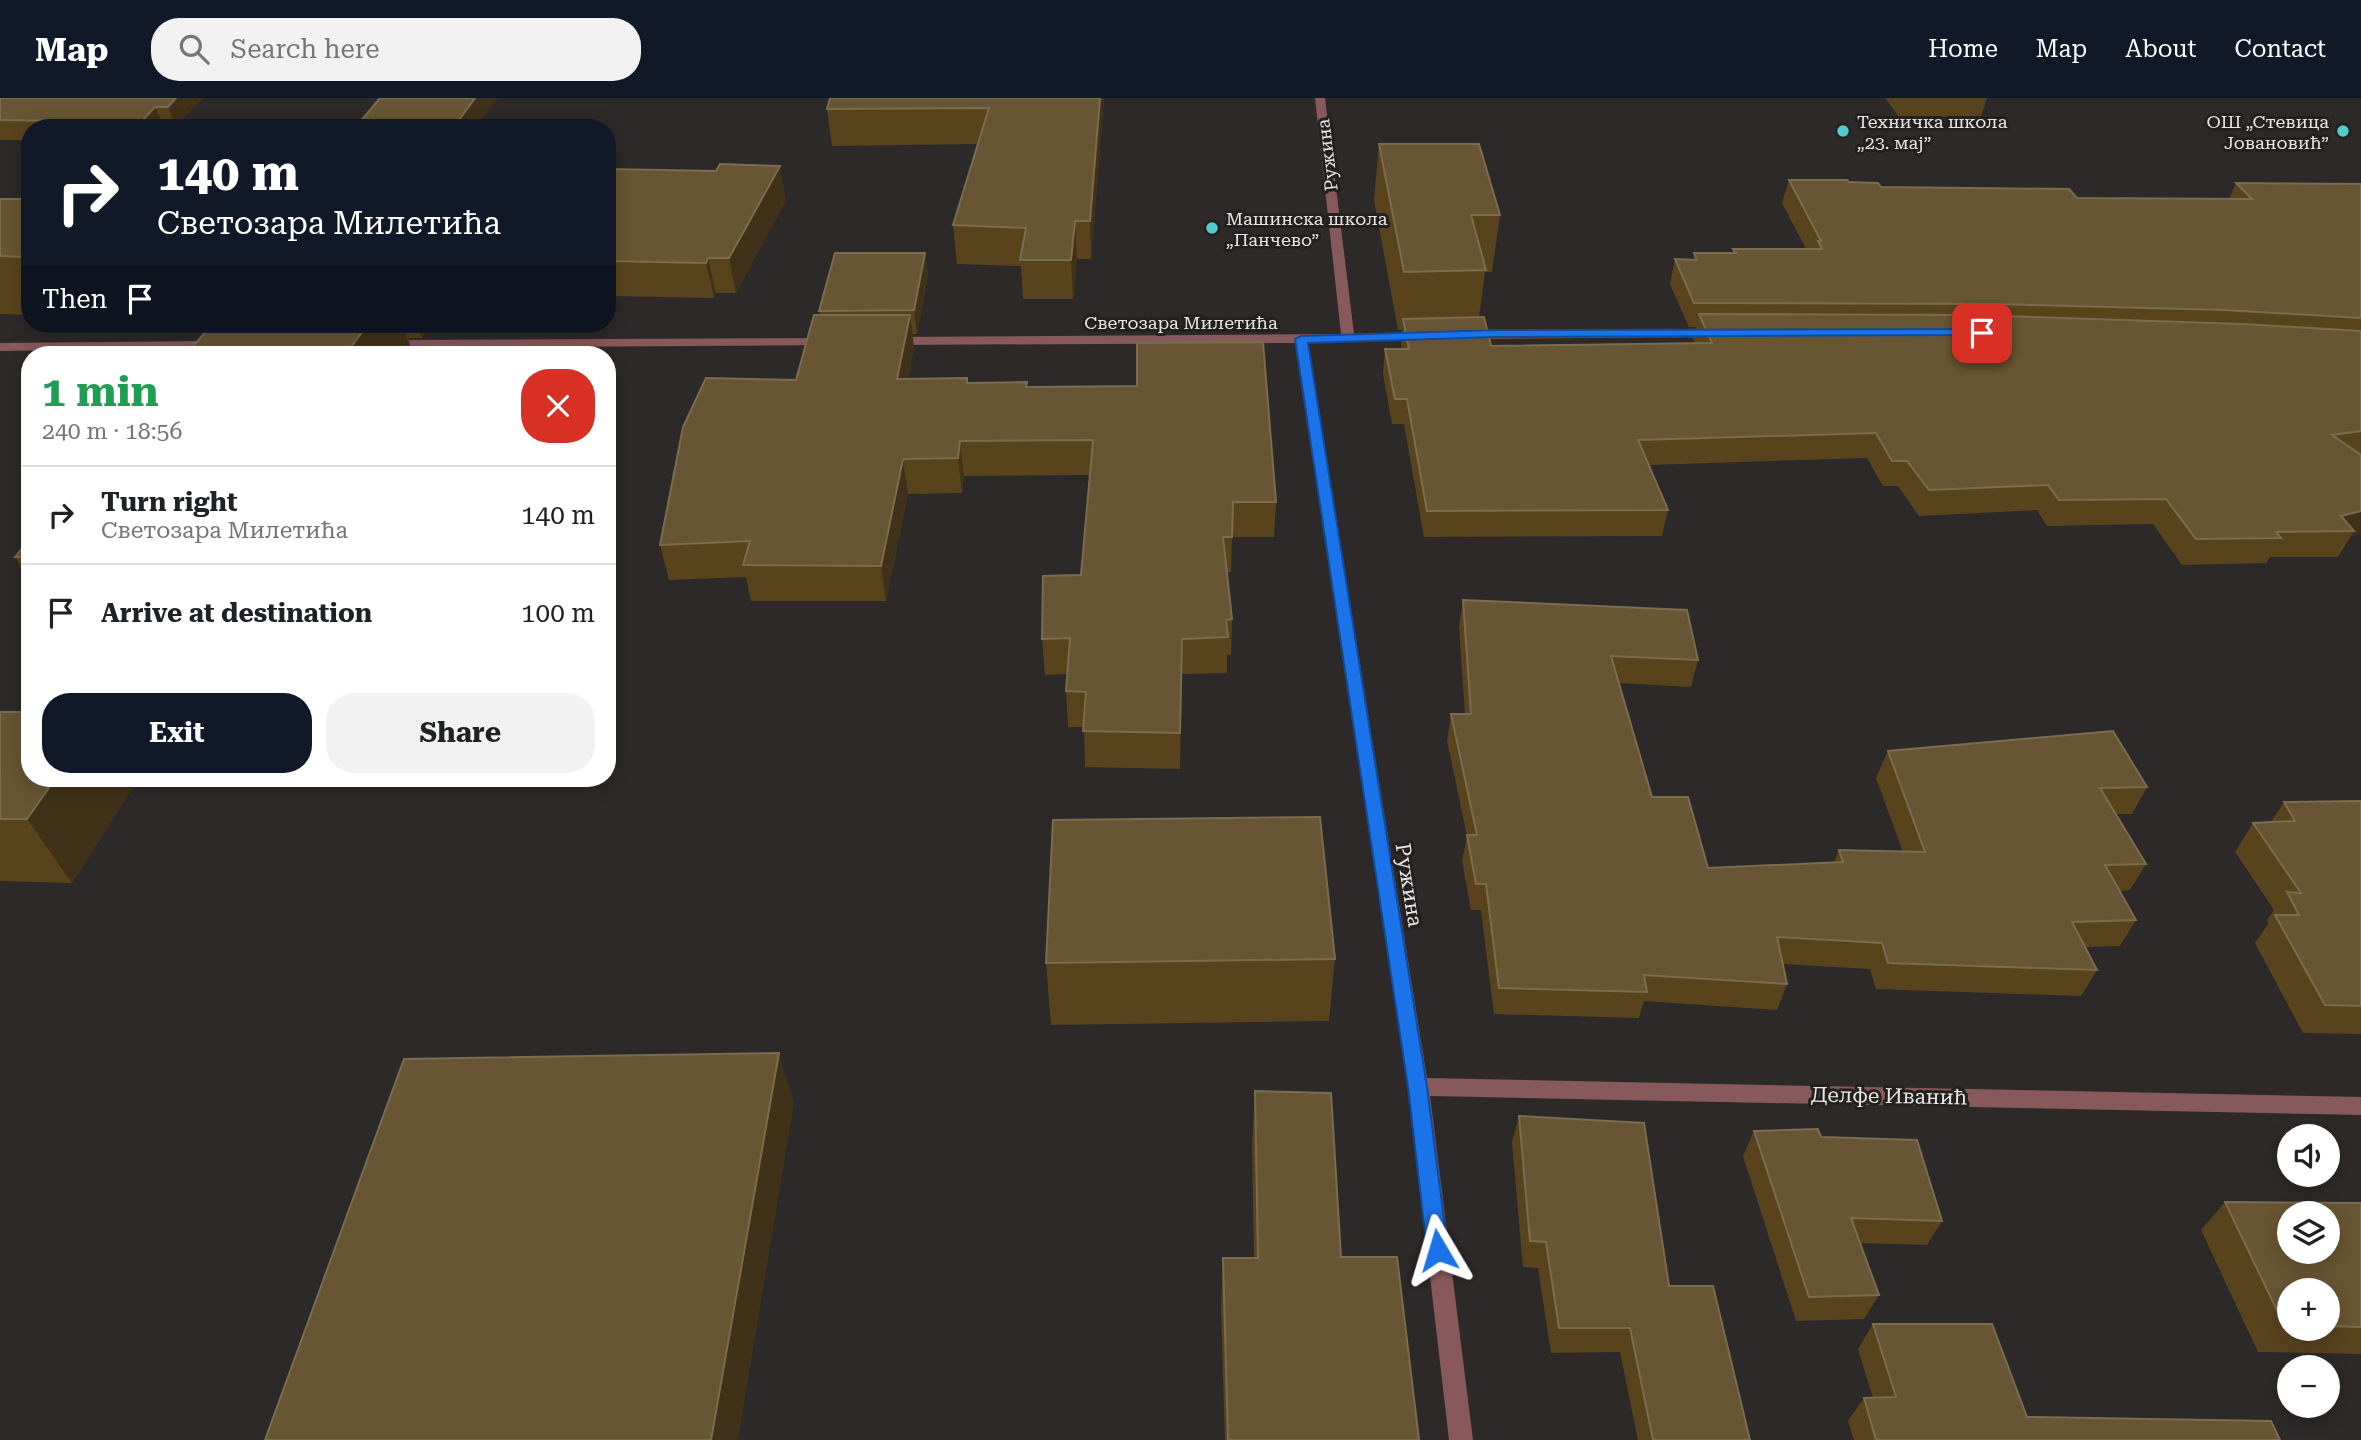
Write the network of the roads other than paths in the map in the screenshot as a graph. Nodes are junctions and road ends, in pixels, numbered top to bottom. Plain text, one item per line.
1 (1320, 98) edge
2 (1733, 334) edge
3 (1348, 338) junction
4 (1301, 339) junction
5 (876, 341) edge
6 (848, 342) edge
7 (236, 345) edge
8 (376, 345) dead end
9 (118, 346) edge
10 (0, 347) edge
11 (21, 347) edge
12 (1418, 1087) junction
13 (2361, 1106) edge
14 (1461, 1440) edge

1 - 3 street, Ружина
2 - 3 street, Светозара Милетића
3 - 4 street, Светозара Милетића
4 - 5 street, Светозара Милетића
4 - 12 street, Ружина
6 - 8 street
7 - 9 street
10 - 11 street
12 - 13 street, Делфе Иванић
12 - 14 street, Ружина

